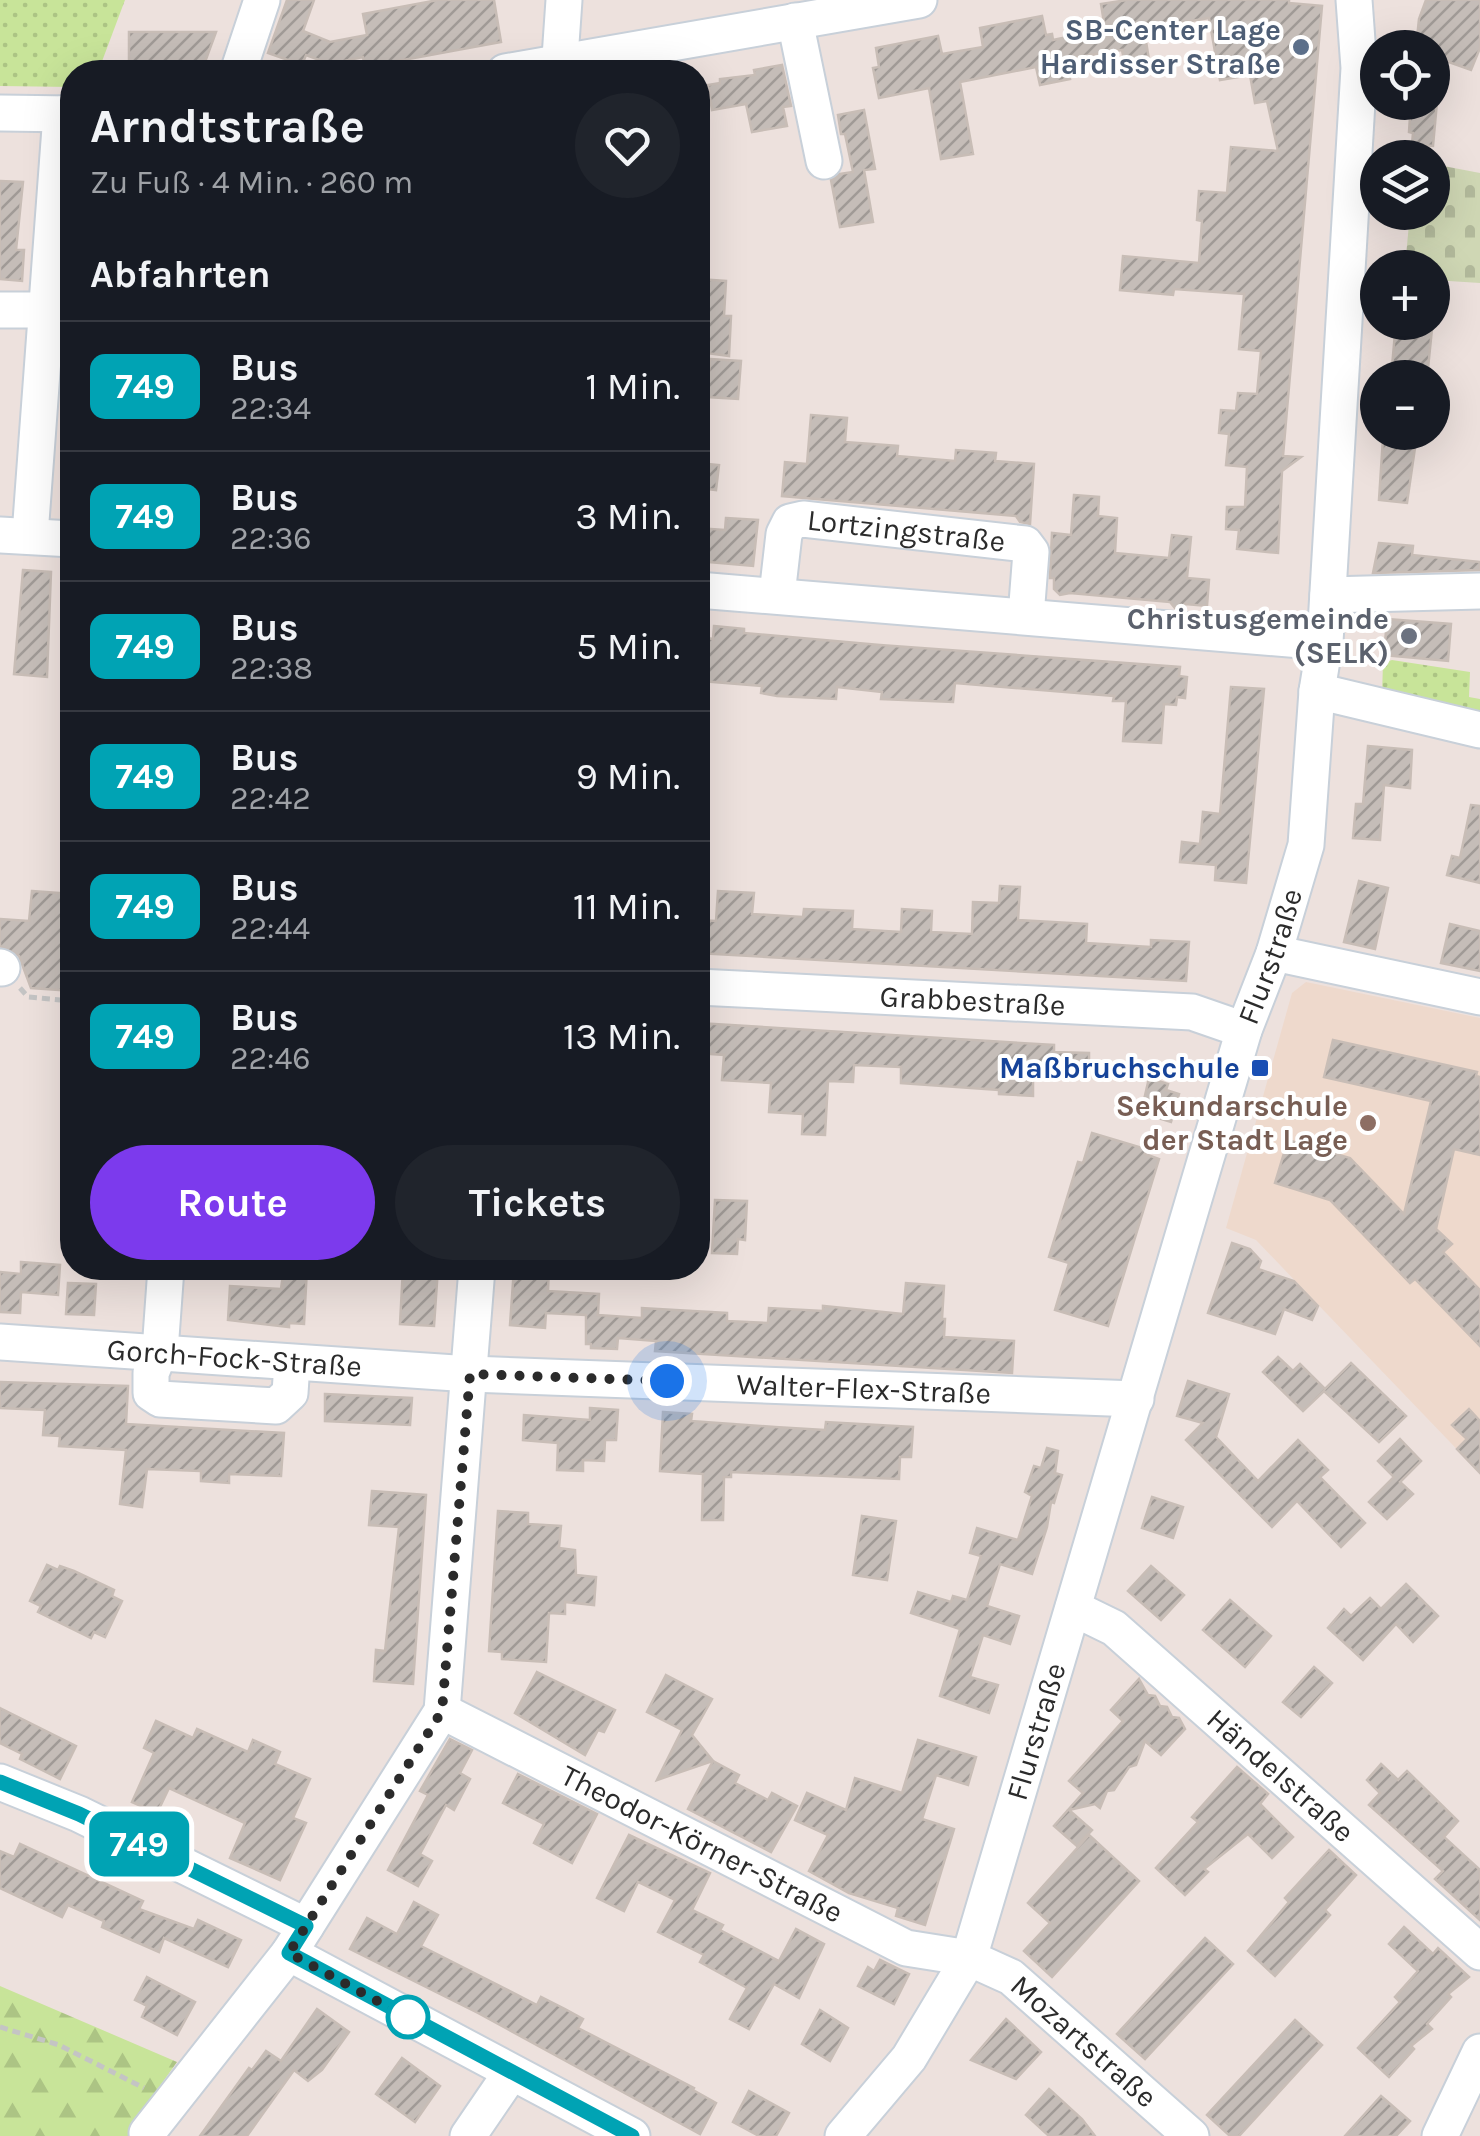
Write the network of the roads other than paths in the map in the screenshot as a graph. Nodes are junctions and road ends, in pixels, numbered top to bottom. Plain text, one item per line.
1 (262, 0) edge
2 (564, 0) edge
3 (920, 0) edge
4 (1354, 0) edge
5 (795, 21) junction
6 (242, 60) edge
7 (560, 60) edge
8 (596, 60) edge
9 (0, 113) edge
10 (60, 114) edge
11 (824, 160) dead end
12 (60, 176) edge
13 (0, 310) edge
14 (45, 310) junction
15 (15, 535) edge
16 (60, 538) edge
17 (710, 591) edge
18 (1480, 591) edge
19 (777, 595) junction
20 (1328, 595) junction
21 (1026, 616) junction
22 (1325, 642) junction
23 (1317, 691) junction
24 (1480, 730) edge
25 (1274, 953) junction
26 (710, 988) edge
27 (1480, 997) edge
28 (1244, 1030) junction
29 (165, 1280) edge
30 (476, 1280) edge
31 (0, 1342) edge
32 (160, 1351) junction
33 (292, 1363) junction
34 (470, 1374) junction
35 (1136, 1399) junction
36 (1073, 1608) junction
37 (442, 1711) junction
38 (0, 1782) edge
39 (298, 1939) junction
40 (1480, 1952) edge
41 (968, 1958) junction
42 (1480, 2052) edge
43 (511, 2074) junction
44 (148, 2134) dead end
45 (468, 2136) edge
46 (632, 2136) edge
47 (843, 2136) edge
48 (1191, 2136) edge
49 (1440, 2136) edge

1 - 6 street
2 - 7 street
3 - 5 street
4 - 20 street, Flurstraße
5 - 8 street
5 - 11 street
9 - 10 street
12 - 14 street
13 - 14 street
14 - 15 street
15 - 16 street
17 - 19 street
18 - 20 street
19 - 21 street
19 - 21 street, Lortzingstraße
20 - 22 street, Flurstraße
21 - 22 street
22 - 23 street, Flurstraße
23 - 24 street
23 - 25 street, Flurstraße
25 - 27 street
25 - 28 street, Flurstraße
26 - 28 street, Grabbestraße
28 - 35 street, Flurstraße
29 - 32 street
30 - 34 street
31 - 32 street, Gorch-Fock-Straße
32 - 33 street, Gorch-Fock-Straße
32 - 33 street
33 - 34 street, Gorch-Fock-Straße
34 - 35 street, Walter-Flex-Straße
34 - 37 street
35 - 36 street, Flurstraße
36 - 40 street, Händelstraße
36 - 41 street, Flurstraße
37 - 39 street
37 - 41 street, Theodor-Körner-Straße
38 - 39 street
39 - 43 street
39 - 44 street
41 - 47 street, Flurstraße
41 - 48 street, Mozartstraße
42 - 49 street
43 - 45 street
43 - 46 street

